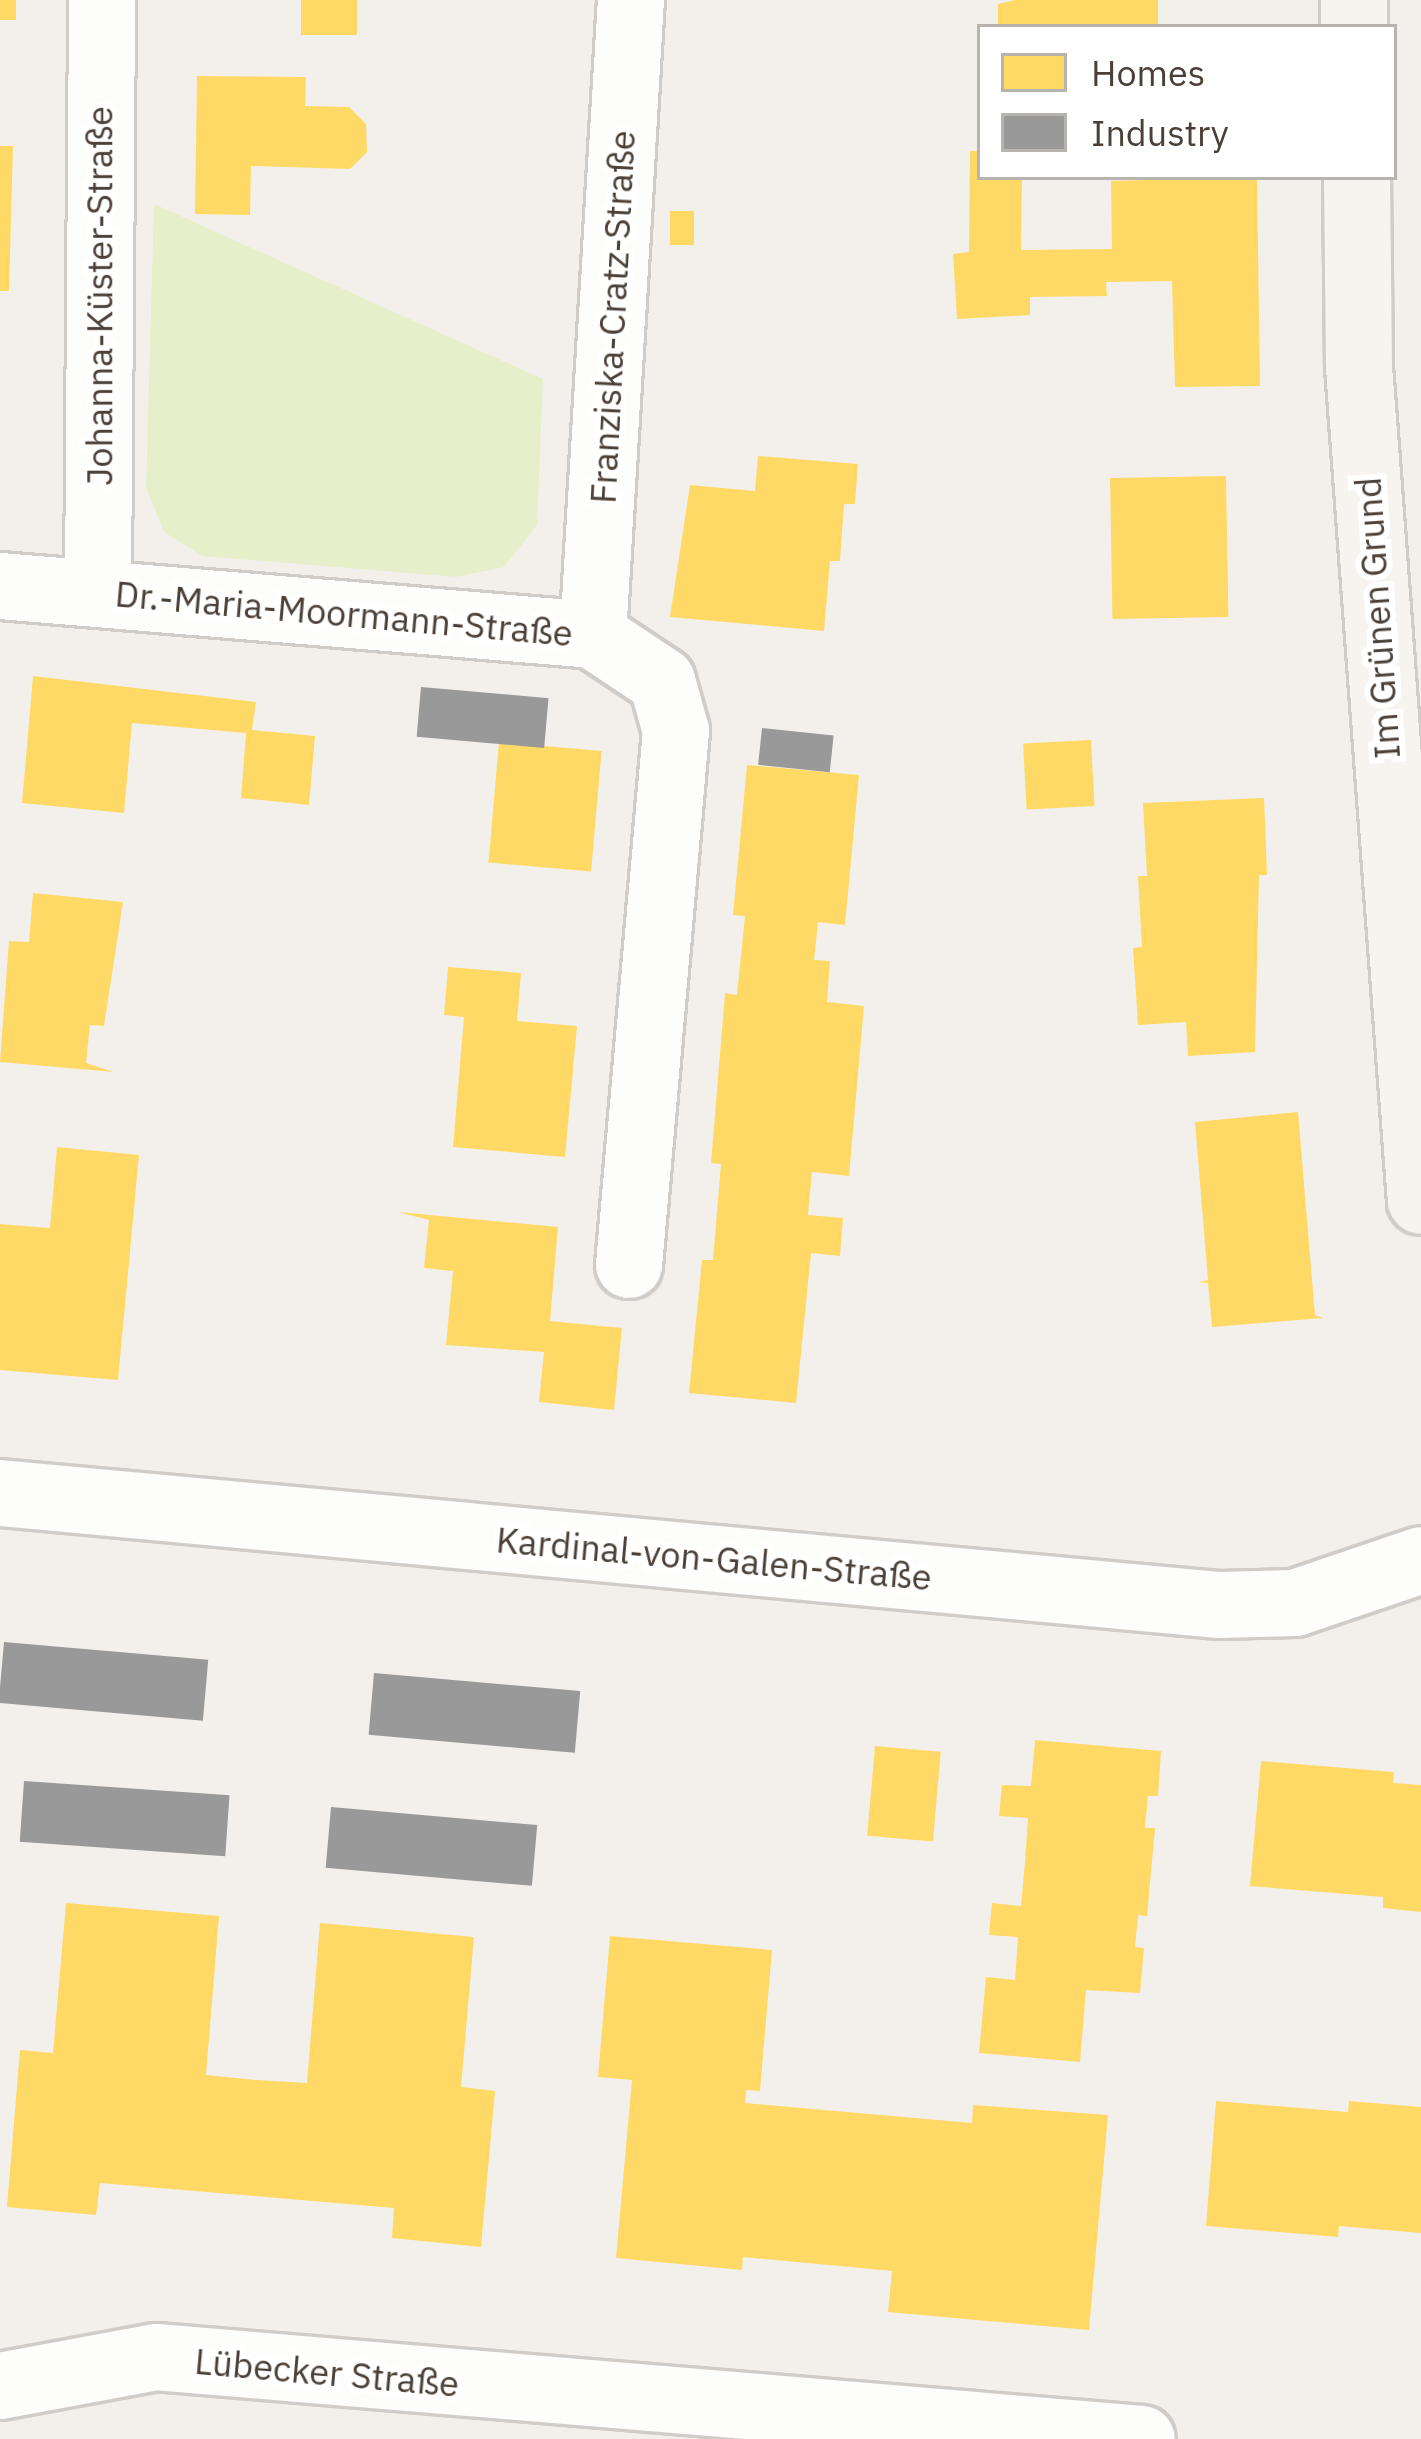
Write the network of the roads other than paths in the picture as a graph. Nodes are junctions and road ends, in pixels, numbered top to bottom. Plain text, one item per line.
1 (102, 0) edge
2 (631, 0) edge
3 (1357, 180) edge
4 (0, 586) edge
5 (98, 592) junction
6 (593, 635) junction
7 (1421, 1202) edge
8 (628, 1265) dead end
9 (0, 1493) edge
10 (1421, 1560) edge
11 (0, 2386) edge
12 (655, 2420) edge
13 (1142, 2439) edge

1 - 5 street, Johanna-Küster-Straße
2 - 6 street, Franziska-Cratz-Straße
3 - 7 street, Im Grünen Grund
4 - 5 street, Dr.-Maria-Moormann-Straße
5 - 6 street, Dr.-Maria-Moormann-Straße
6 - 8 street, Dr.-Maria-Moormann-Straße
9 - 10 street, Kardinal-von-Galen-Straße
11 - 12 street, Lübecker Straße
12 - 13 street, Lübecker Straße

